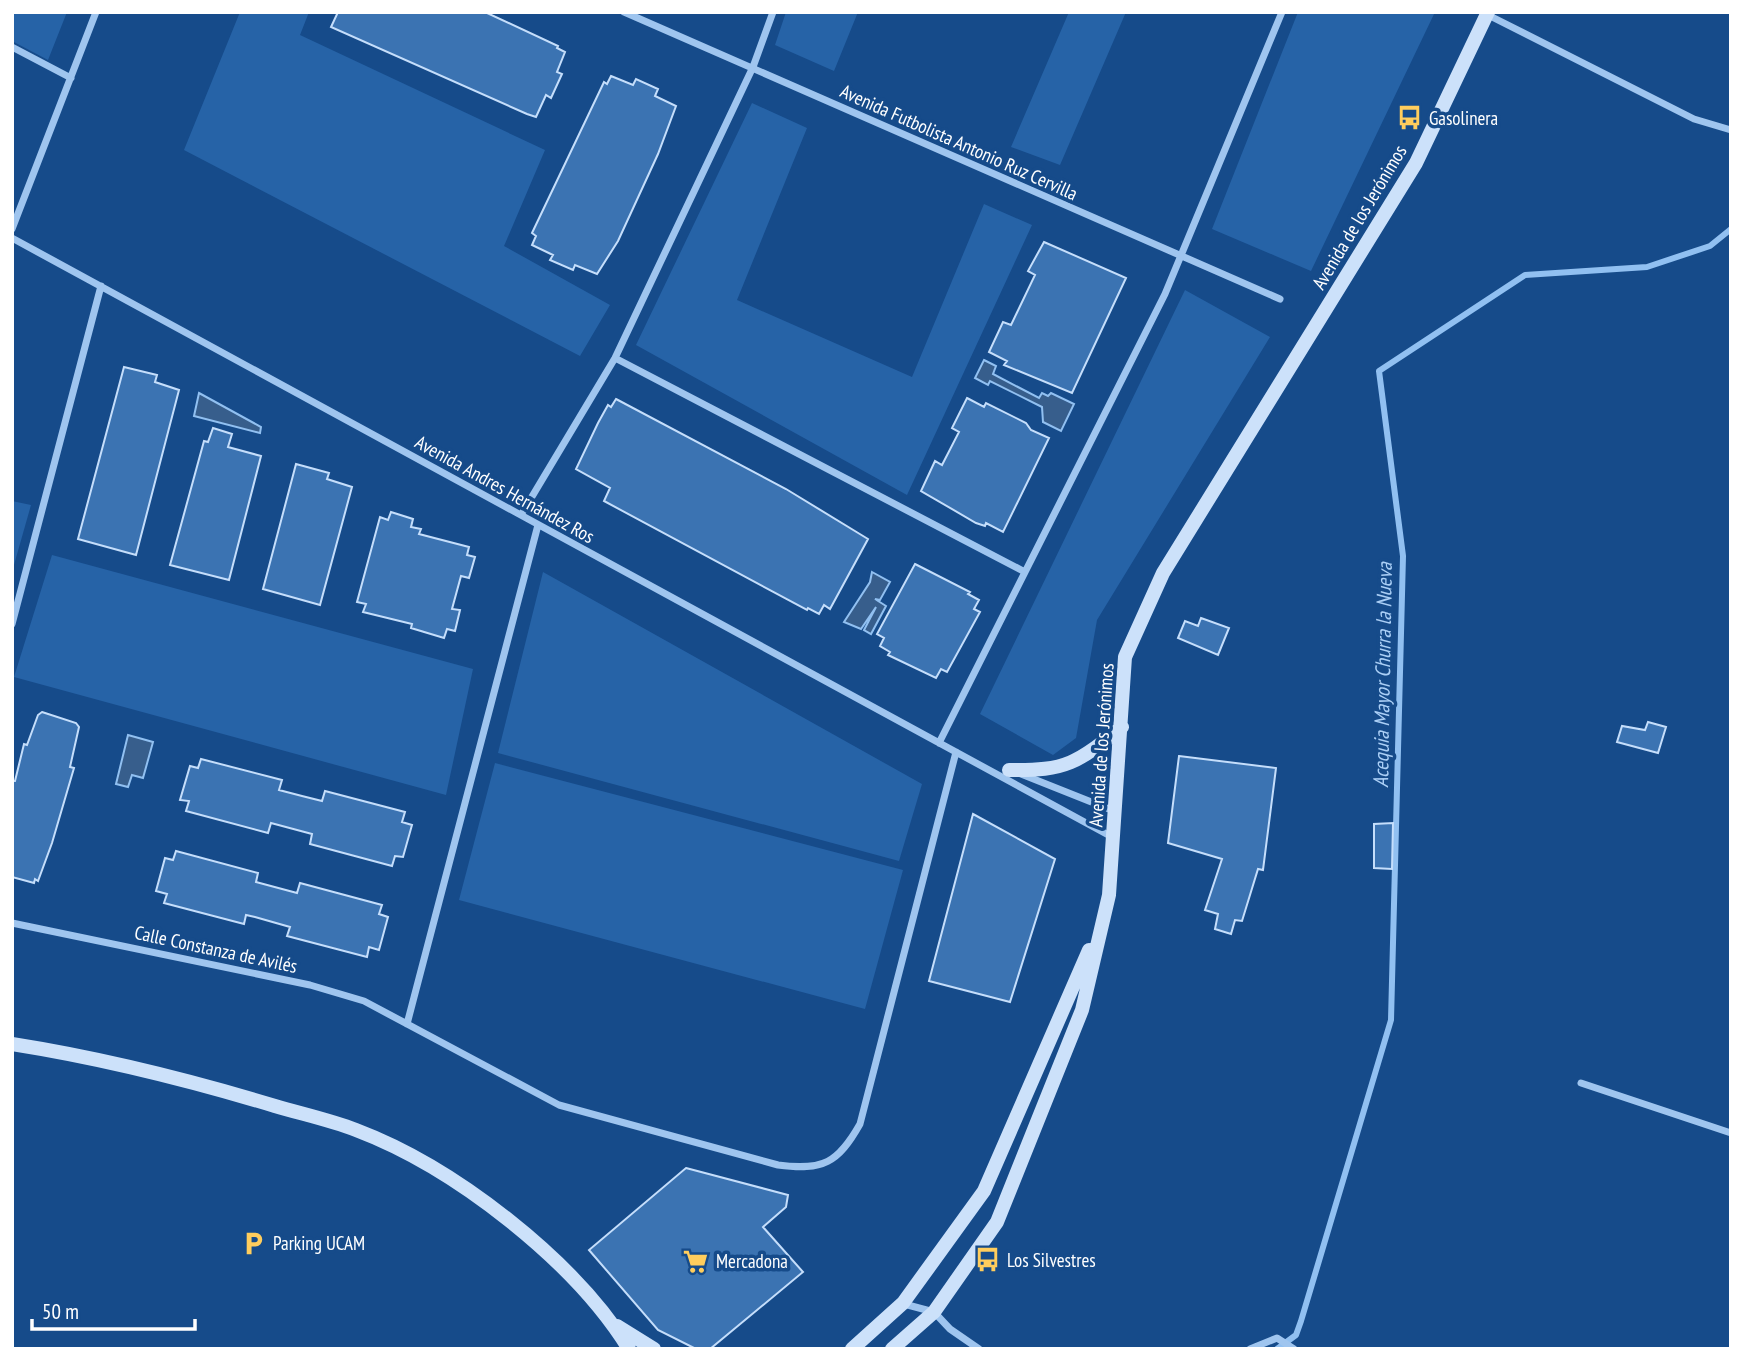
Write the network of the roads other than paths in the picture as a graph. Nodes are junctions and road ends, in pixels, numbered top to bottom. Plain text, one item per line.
1 (96, 12) edge
2 (624, 12) edge
3 (773, 12) edge
4 (1282, 12) edge
5 (1488, 14) edge
6 (12, 47) edge
7 (753, 66) junction
8 (71, 78) junction
9 (1731, 130) edge
10 (12, 229) edge
11 (12, 238) edge
12 (1182, 258) junction
13 (101, 286) junction
14 (1280, 299) dead end
15 (615, 358) junction
16 (521, 515) junction
17 (538, 524) junction
18 (1025, 572) junction
19 (12, 624) edge
20 (1122, 727) junction
21 (939, 743) junction
22 (956, 752) junction
23 (982, 768) junction
24 (1009, 769) junction
25 (1116, 811) junction
26 (1114, 838) junction
27 (1104, 914) junction
28 (12, 923) edge
29 (407, 1024) junction
30 (12, 1044) edge
31 (1581, 1083) dead end
32 (1731, 1133) edge
33 (903, 1303) junction
34 (934, 1312) junction
35 (613, 1323) junction
36 (1293, 1348) edge
37 (629, 1349) edge
38 (654, 1349) edge
39 (852, 1349) edge
40 (892, 1349) edge
41 (979, 1349) edge
42 (1250, 1349) edge

1 - 8 street
2 - 7 street, Avenida Futbolista Antonio Ruz Cervilla
3 - 7 street
4 - 12 street
5 - 9 street
5 - 20 main road, Avenida de los Jerónimos
6 - 8 street
7 - 12 street, Avenida Futbolista Antonio Ruz Cervilla
7 - 15 street
8 - 10 street
11 - 13 street, Avenida Andres Hernández Ros
12 - 14 street, Avenida Futbolista Antonio Ruz Cervilla
12 - 18 street
13 - 16 street, Avenida Andres Hernández Ros
13 - 19 street
15 - 16 street
15 - 18 street
16 - 17 street, Avenida Andres Hernández Ros
17 - 21 street, Avenida Andres Hernández Ros
17 - 29 street
18 - 21 street
20 - 24 main road
20 - 25 main road, Avenida de los Jerónimos
21 - 22 street, Avenida Andres Hernández Ros
22 - 23 street, Avenida Andres Hernández Ros
22 - 29 street, Calle Constanza de Avilés
23 - 24 street, Avenida Andres Hernández Ros
23 - 26 street, Avenida Andres Hernández Ros
24 - 25 street, Avenida Andres Hernández Ros
25 - 26 main road, Avenida de los Jerónimos
26 - 27 main road, Avenida de los Jerónimos
27 - 33 main road
27 - 34 main road, Avenida de los Jerónimos
28 - 29 street, Calle Constanza de Avilés
30 - 35 main road
31 - 32 street
33 - 34 street
33 - 39 main road
34 - 40 main road, Avenida de los Jerónimos
34 - 41 street
35 - 37 main road
35 - 38 main road
36 - 42 street

